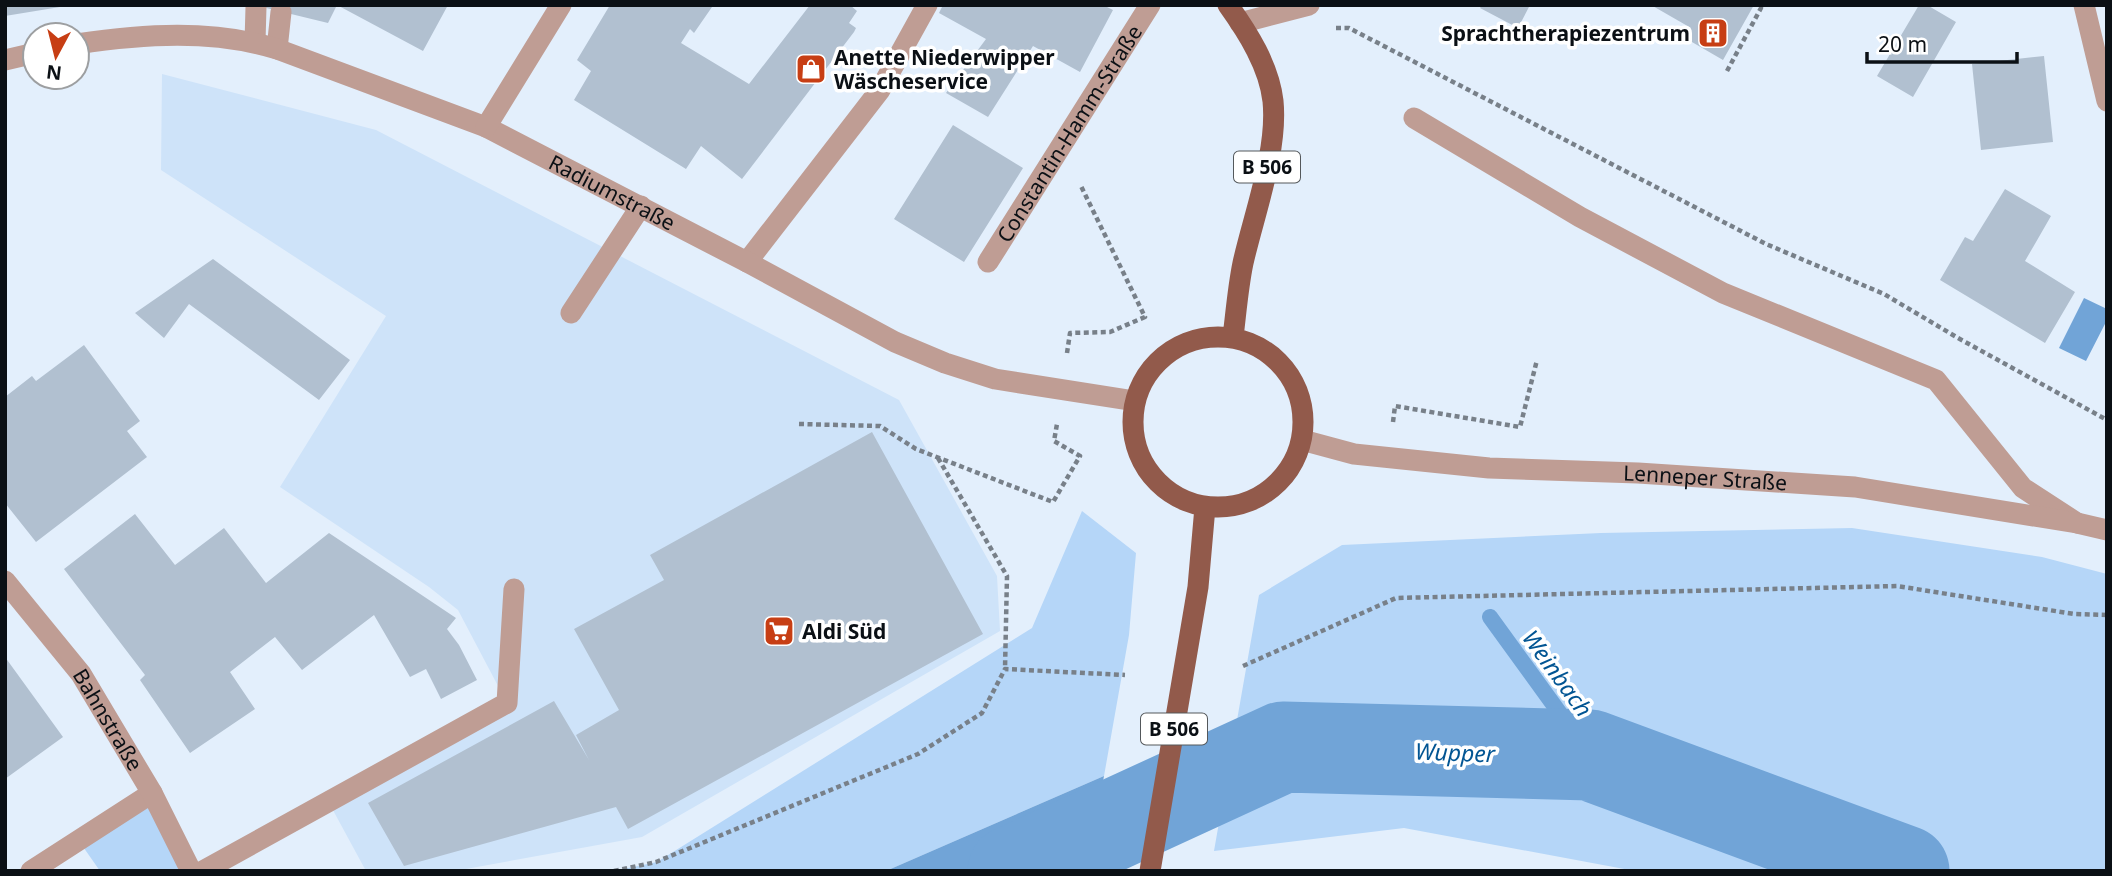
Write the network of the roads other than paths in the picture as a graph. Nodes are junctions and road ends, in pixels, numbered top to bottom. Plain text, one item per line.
1 (561, 5) edge
2 (927, 5) edge
3 (1150, 5) edge
4 (1309, 5) edge
5 (2084, 5) edge
6 (256, 7) edge
7 (281, 12) dead end
8 (1234, 14) edge
9 (255, 42) junction
10 (91, 43) edge
11 (276, 49) junction
12 (2107, 101) edge
13 (1414, 118) dead end
14 (486, 127) junction
15 (640, 206) junction
16 (747, 262) junction
17 (988, 262) dead end
18 (571, 313) dead end
19 (1233, 337) junction
20 (1135, 401) junction
21 (1302, 440) junction
22 (1205, 507) junction
23 (2077, 523) junction
24 (2107, 530) edge
25 (5, 581) edge
26 (514, 589) dead end
27 (152, 793) junction
28 (31, 871) edge
29 (191, 871) edge
30 (203, 871) edge
31 (1150, 871) edge

1 - 14 street
2 - 16 street
3 - 17 street, Constantin-Hamm-Straße
4 - 8 street
5 - 12 street
6 - 9 street
7 - 11 street
8 - 19 main road, B 506
9 - 10 street, Radiumstraße
9 - 11 street, Radiumstraße
11 - 14 street, Radiumstraße
13 - 23 street
14 - 15 street, Radiumstraße
15 - 16 street, Radiumstraße
15 - 18 street
16 - 20 street, Radiumstraße
19 - 20 main road
19 - 21 main road
20 - 22 main road
21 - 22 main road
21 - 23 street, Lenneper Straße
22 - 31 main road, B 506
23 - 24 street, Lenneper Straße
25 - 27 street, Bahnstraße
26 - 30 street
27 - 28 street
27 - 29 street, Bahnstraße

